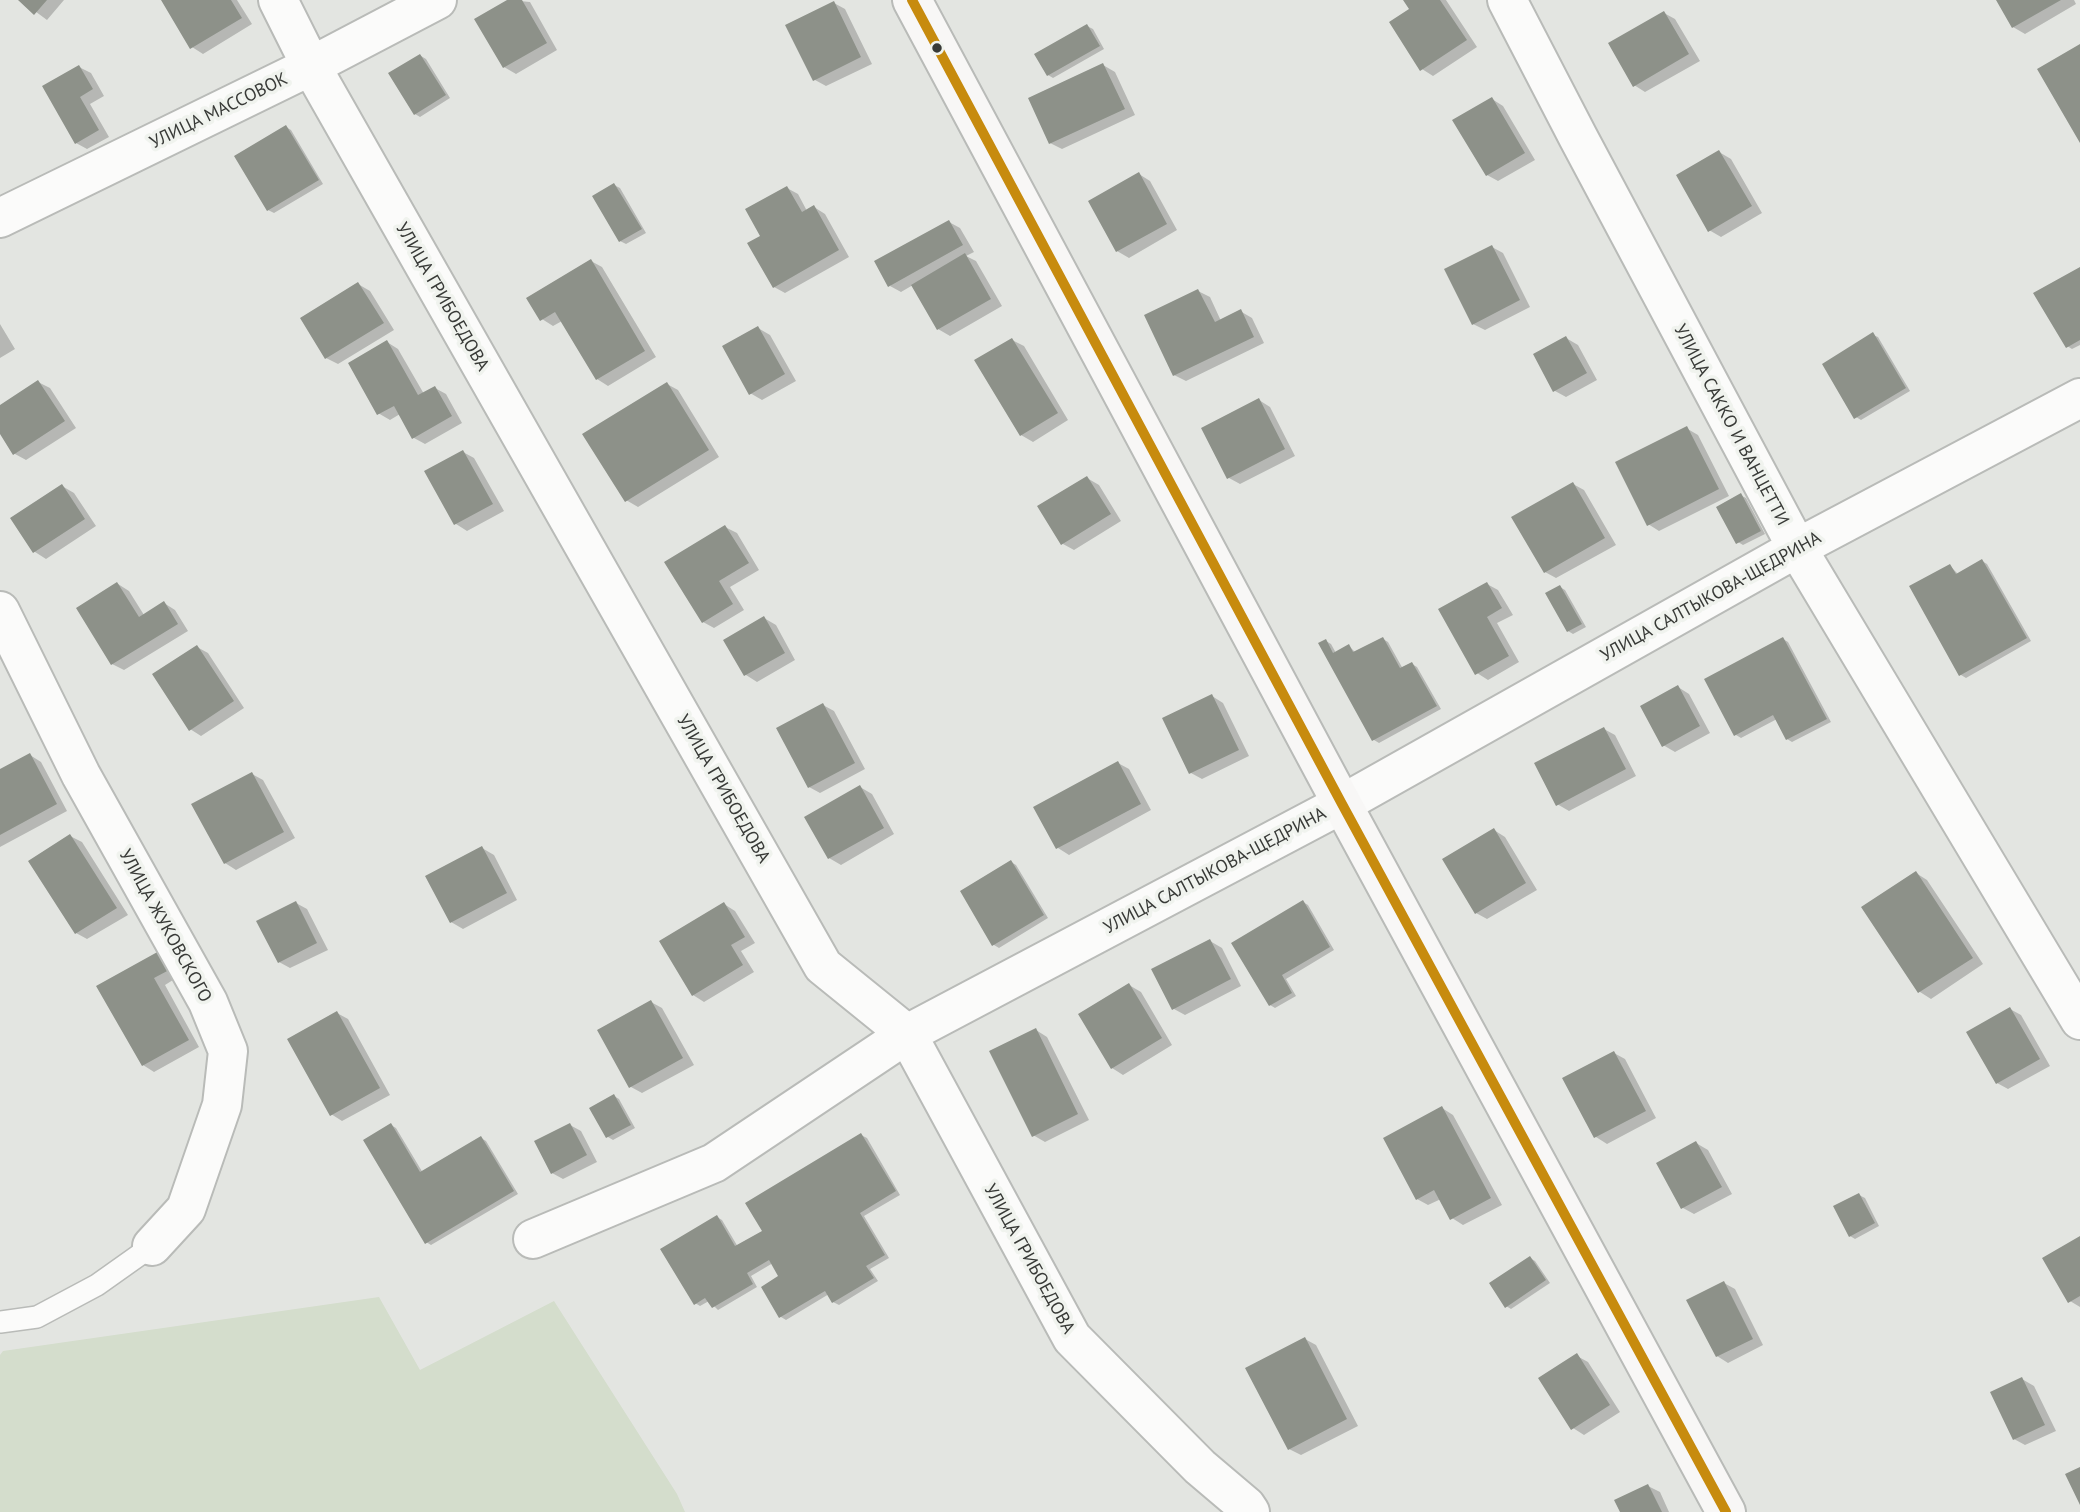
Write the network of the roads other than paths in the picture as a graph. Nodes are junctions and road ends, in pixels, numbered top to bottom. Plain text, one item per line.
1 (278, 0) edge
2 (437, 0) edge
3 (912, 0) edge
4 (1507, 0) edge
5 (311, 66) junction
6 (0, 218) edge
7 (2080, 398) edge
8 (1797, 548) junction
9 (0, 611) edge
10 (1342, 804) junction
11 (2080, 1020) edge
12 (907, 1034) junction
13 (533, 1239) dead end
14 (152, 1246) joint
15 (0, 1322) edge
16 (1250, 1512) edge
17 (1726, 1512) edge

1 - 5 street, УЛИЦА ГРИБОЕДОВА
2 - 5 street, УЛИЦА МАССОВОК
3 - 10 street
4 - 8 street, УЛИЦА САККО И ВАНЦЕТТИ
5 - 6 street, УЛИЦА МАССОВОК
5 - 12 street, УЛИЦА ГРИБОЕДОВА
7 - 8 street, УЛИЦА САЛТЫКОВА-ЩЕДРИНА
8 - 10 street, УЛИЦА САЛТЫКОВА-ЩЕДРИНА
8 - 11 street, УЛИЦА САККО И ВАНЦЕТТИ
9 - 14 street, УЛИЦА ЖУКОВСКОГО
10 - 12 street, УЛИЦА САЛТЫКОВА-ЩЕДРИНА
10 - 17 street
12 - 13 street, УЛИЦА САЛТЫКОВА-ЩЕДРИНА
12 - 16 street, УЛИЦА ГРИБОЕДОВА
14 - 15 lane

